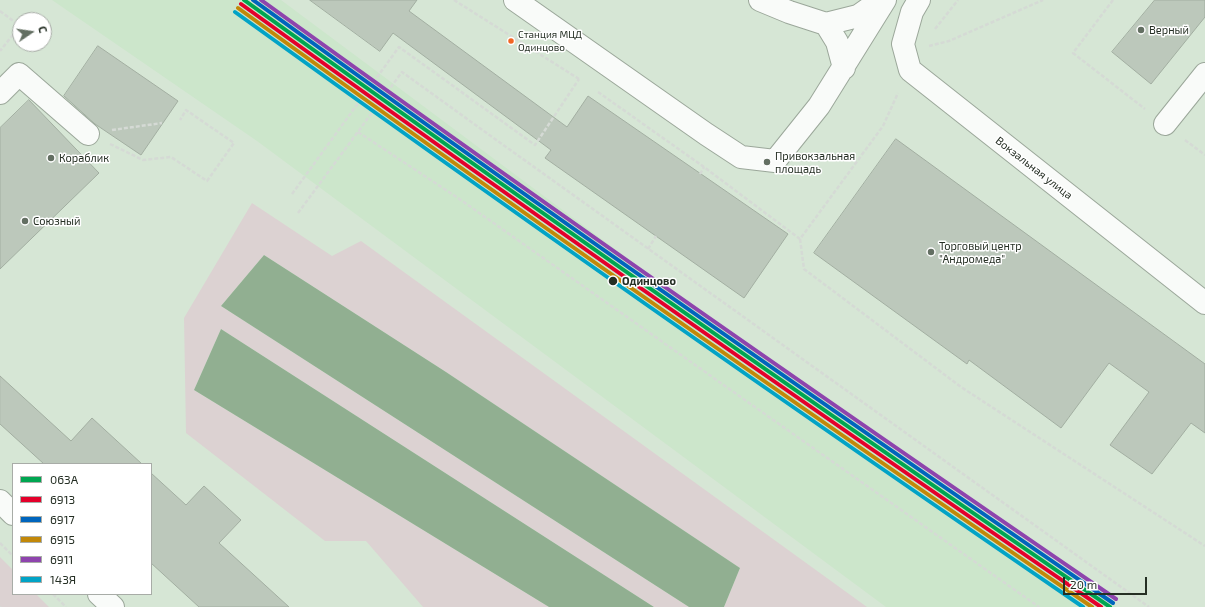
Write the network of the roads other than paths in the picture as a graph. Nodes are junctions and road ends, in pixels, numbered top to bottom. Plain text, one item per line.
1 (515, 0) edge
2 (760, 0) edge
3 (881, 0) edge
4 (885, 0) edge
5 (915, 6) edge
6 (826, 24) junction
7 (844, 68) junction
8 (1205, 74) edge
9 (0, 93) edge
10 (1165, 124) road end
11 (88, 134) road end
12 (1205, 303) edge
13 (0, 502) edge
14 (12, 513) edge
15 (101, 595) edge
16 (114, 607) edge

1 - 7 street
2 - 6 street
3 - 6 street
4 - 7 street
5 - 12 street, Вокзальная улица
6 - 7 street
8 - 10 street
9 - 11 street
13 - 14 street
15 - 16 street

